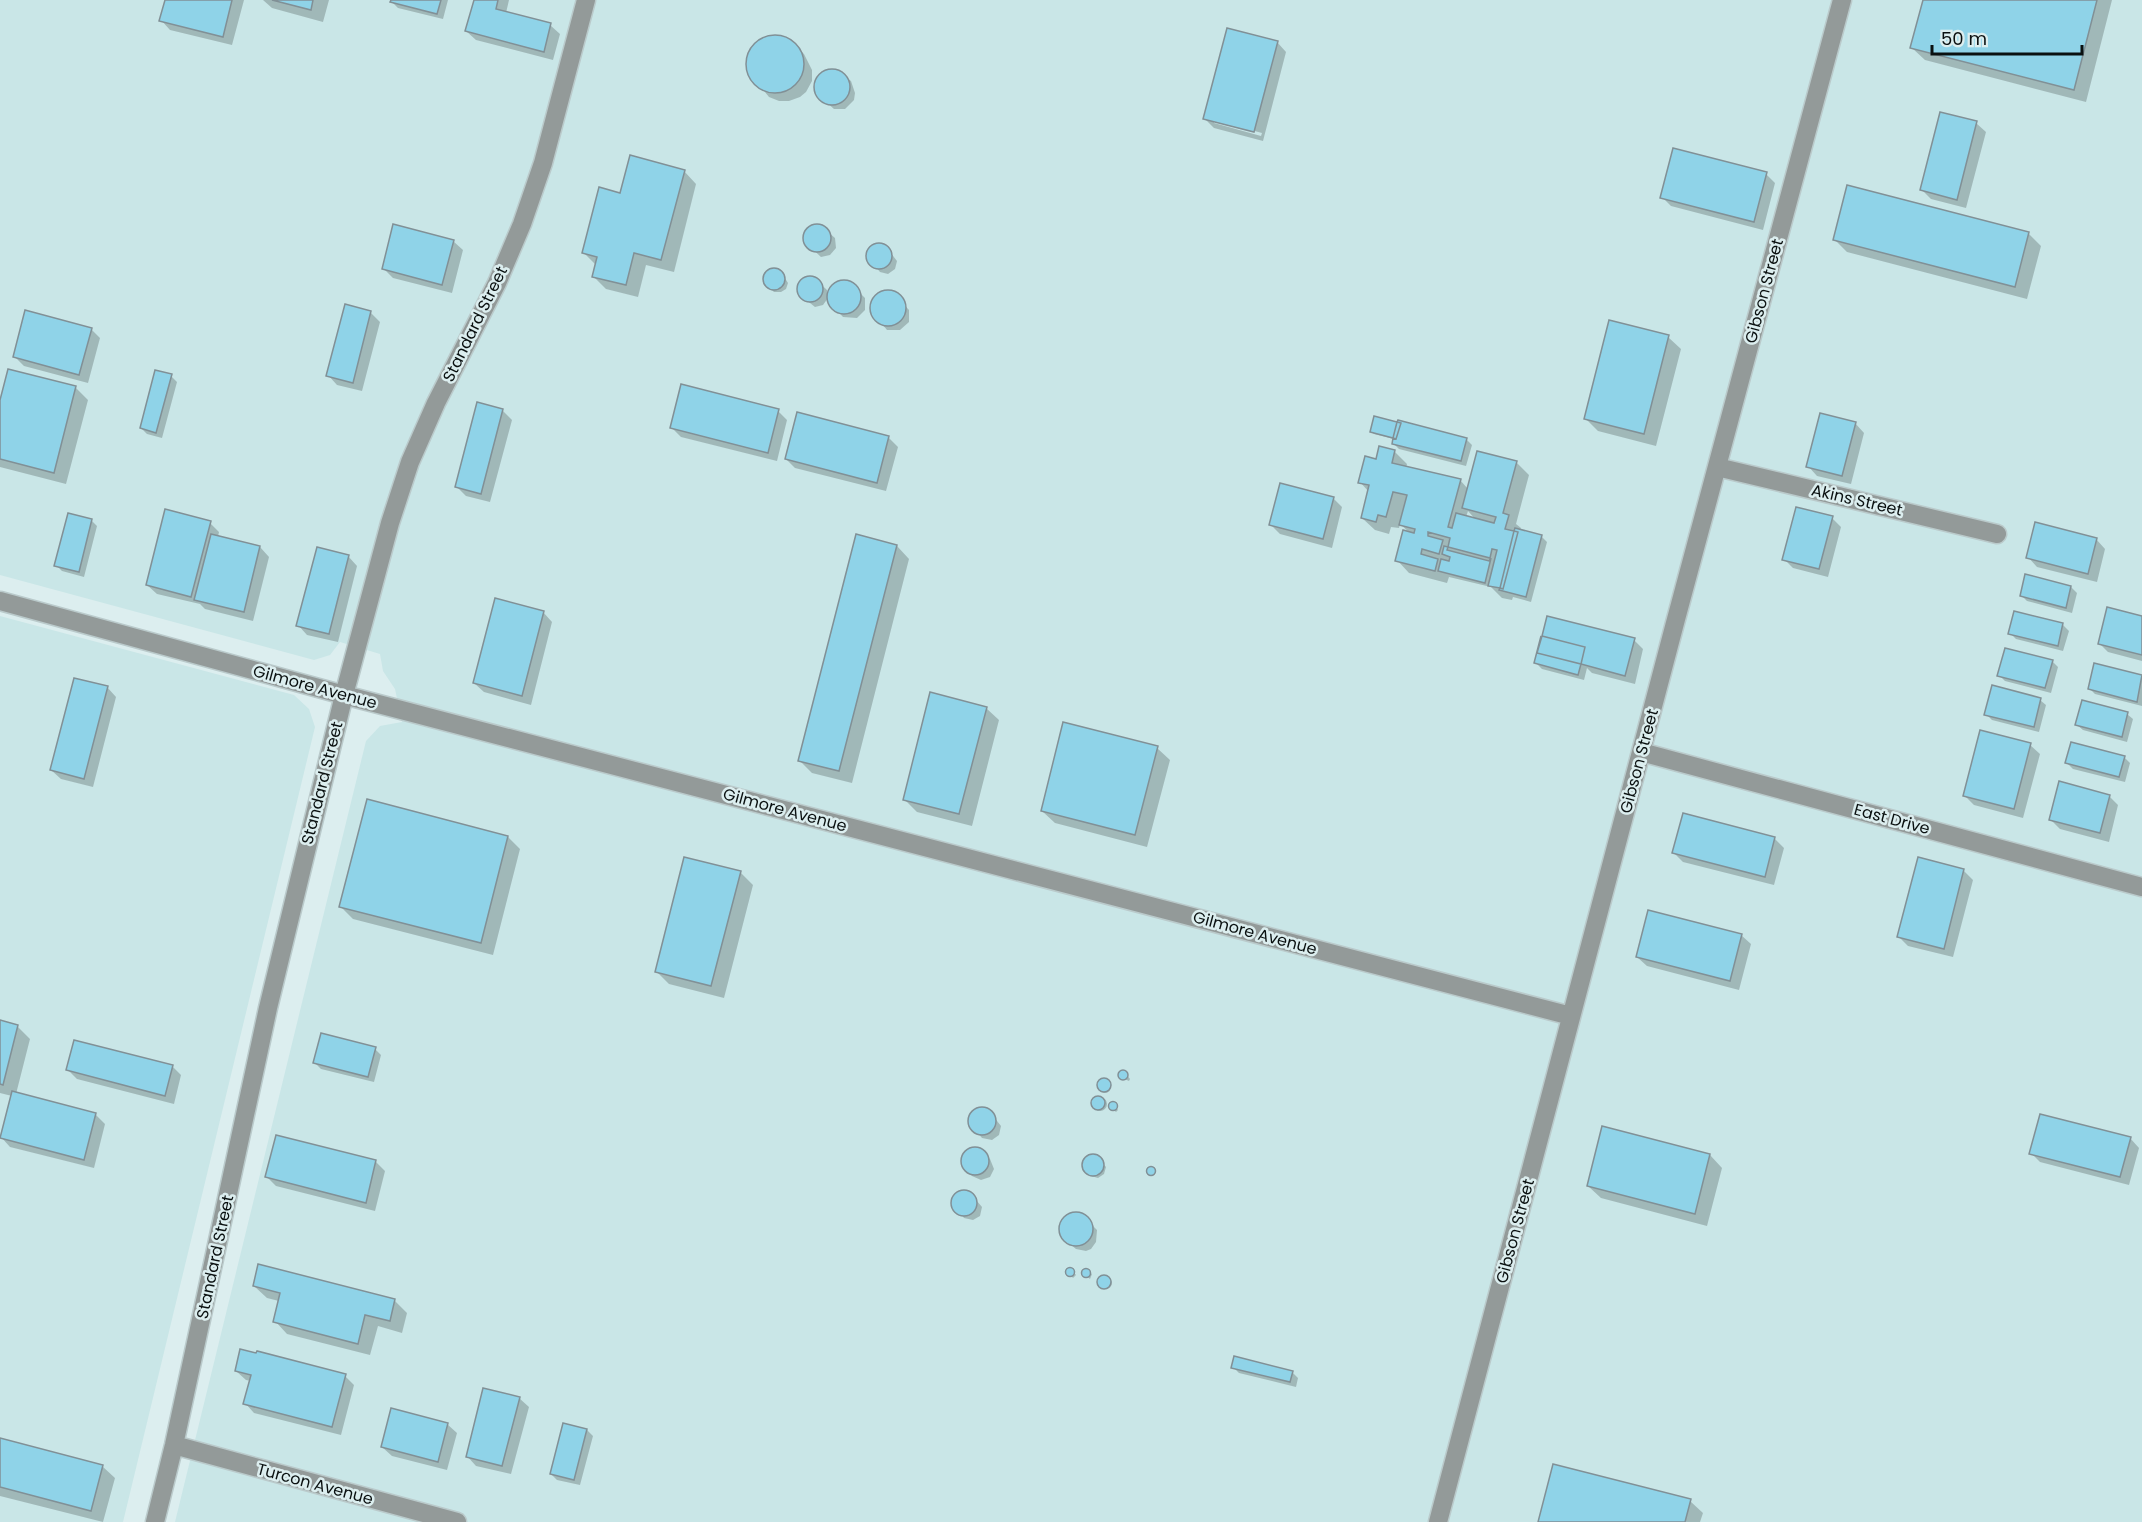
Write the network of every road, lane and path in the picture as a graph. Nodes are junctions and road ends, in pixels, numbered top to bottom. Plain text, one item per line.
1 (586, 0) edge
2 (1842, 0) edge
3 (1717, 467) junction
4 (1997, 534) dead end
5 (0, 601) edge
6 (344, 695) junction
7 (1641, 752) junction
8 (2142, 887) edge
9 (1571, 1016) junction
10 (174, 1445) junction
11 (155, 1522) edge
12 (457, 1522) edge
13 (1438, 1522) edge

1 - 6 street, Standard Street
2 - 3 street, Gibson Street
3 - 4 street, Akins Street
3 - 7 street, Gibson Street
5 - 6 street, Gilmore Avenue
6 - 9 street, Gilmore Avenue
6 - 10 street, Standard Street
7 - 8 street, East Drive
7 - 9 street, Gibson Street
9 - 13 street, Gibson Street
10 - 11 street, Standard Street
10 - 12 street, Turcon Avenue

